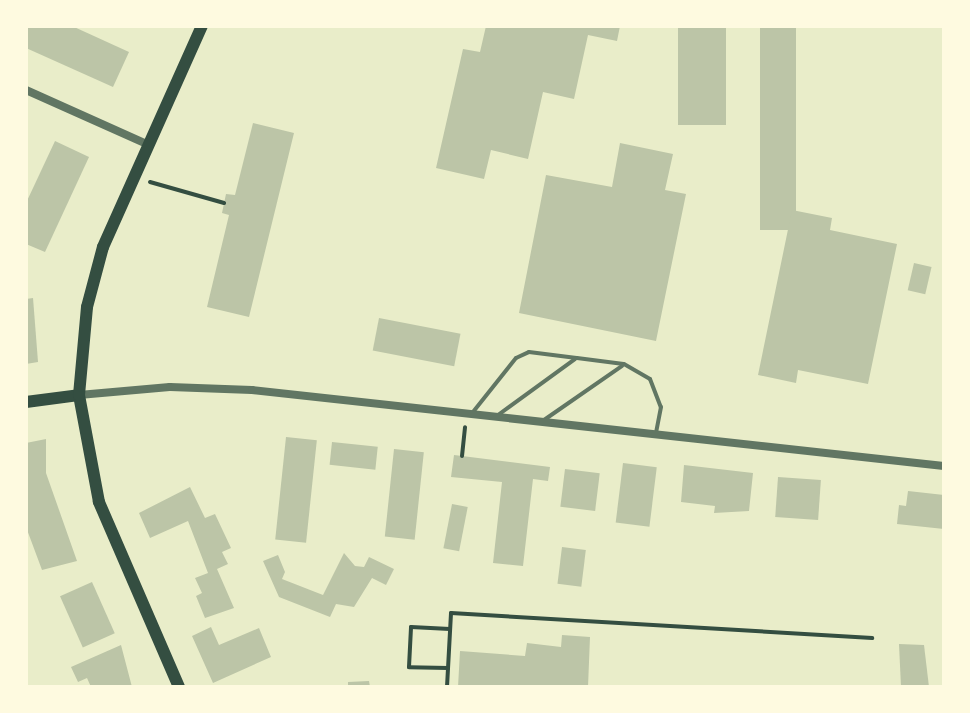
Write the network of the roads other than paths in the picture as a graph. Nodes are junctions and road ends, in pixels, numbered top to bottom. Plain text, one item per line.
1 (202, 26) edge
2 (26, 90) edge
3 (149, 145) junction
4 (577, 358) junction
5 (624, 364) junction
6 (79, 395) junction
7 (26, 402) edge
8 (468, 416) junction
9 (493, 419) junction
10 (542, 422) junction
11 (656, 433) junction
12 (944, 466) edge
13 (179, 687) edge

1 - 3 main road
2 - 3 street
3 - 6 main road
4 - 5 lane
4 - 8 lane
4 - 9 lane
5 - 10 lane
5 - 11 lane
6 - 7 main road
6 - 8 street
6 - 13 main road
8 - 9 street
9 - 10 street
10 - 11 street
11 - 12 street

